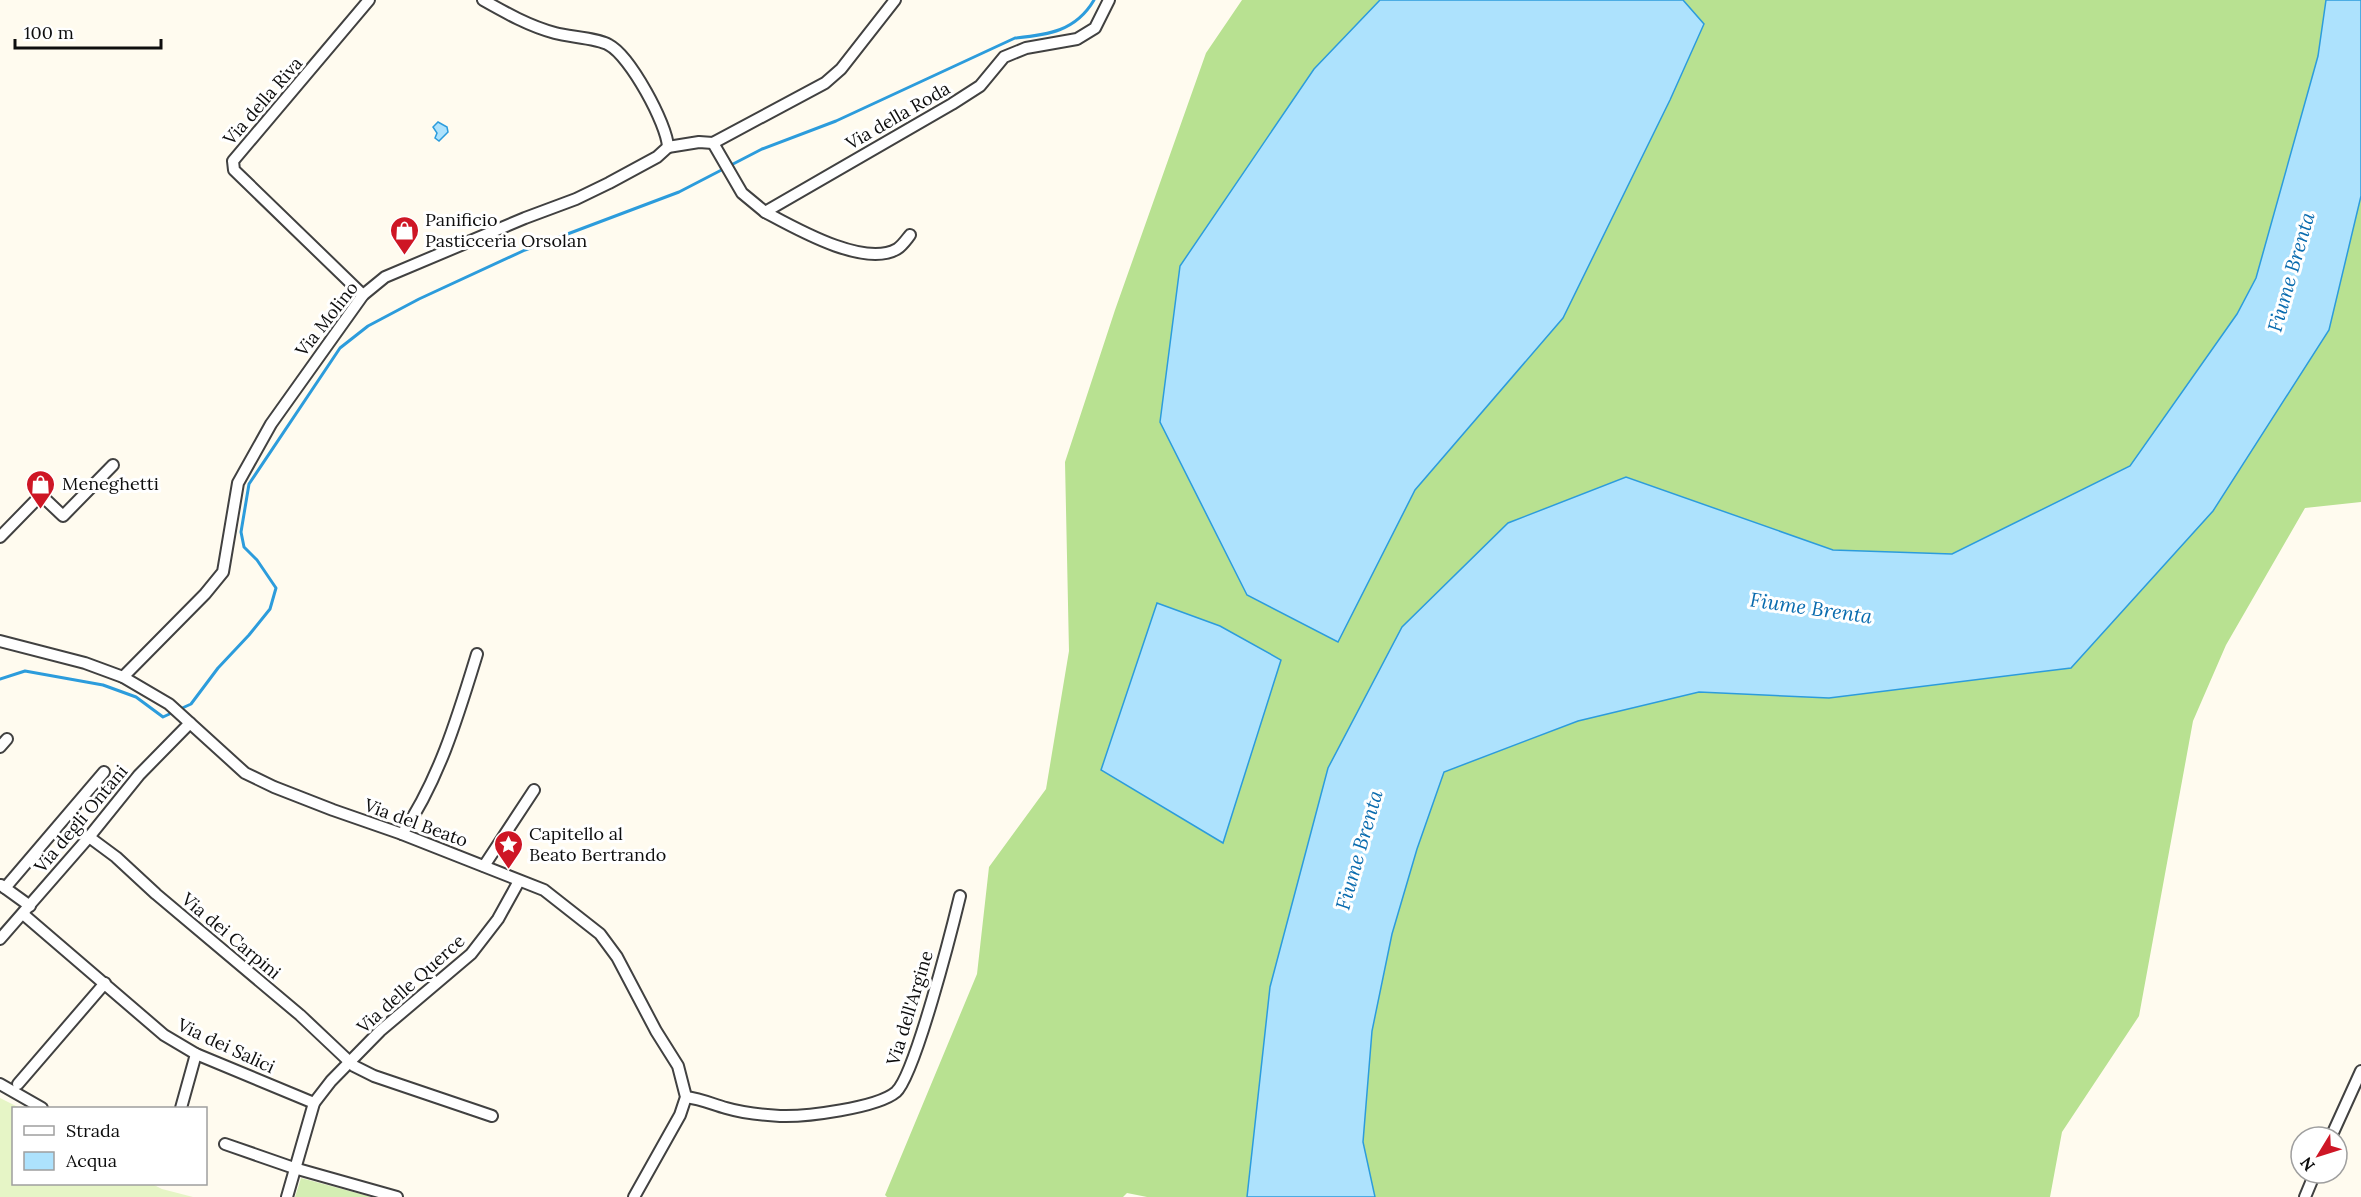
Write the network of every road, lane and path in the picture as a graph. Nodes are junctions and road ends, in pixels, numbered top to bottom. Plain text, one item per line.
1 (369, 0) edge
2 (483, 0) edge
3 (895, 0) edge
4 (1108, 0) edge
5 (713, 143) junction
6 (668, 147) junction
7 (765, 212) junction
8 (910, 236) dead end
9 (363, 295) junction
10 (113, 465) dead end
11 (0, 537) edge
12 (0, 641) edge
13 (477, 654) dead end
14 (123, 677) junction
15 (186, 719) junction
16 (104, 772) dead end
17 (534, 789) dead end
18 (402, 834) junction
19 (89, 837) junction
20 (483, 866) junction
21 (519, 881) junction
22 (3, 886) edge
23 (960, 897) dead end
24 (26, 910) junction
25 (0, 939) edge
26 (105, 983) junction
27 (196, 1054) junction
28 (350, 1062) junction
29 (2361, 1071) edge
30 (0, 1084) edge
31 (18, 1084) dead end
32 (686, 1097) junction
33 (314, 1103) junction
34 (40, 1107) edge
35 (181, 1107) edge
36 (492, 1116) dead end
37 (2336, 1125) edge
38 (225, 1144) dead end
39 (294, 1168) junction
40 (287, 1197) edge
41 (398, 1197) edge
42 (634, 1197) edge

1 - 9 street, Via della Riva
2 - 6 street
3 - 5 street
4 - 7 street, Via della Roda
5 - 6 street
5 - 7 street
6 - 9 street, Via Molino
7 - 8 street
9 - 14 street, Via Molino
10 - 11 street
12 - 14 street, Via del Beato
13 - 18 street
14 - 15 street, Via del Beato
15 - 18 street, Via del Beato
15 - 19 street, Via degli Ontani
16 - 22 street
17 - 20 street
18 - 20 street, Via del Beato
19 - 24 street, Via degli Ontani
19 - 28 street, Via dei Carpini
20 - 21 street, Via del Beato
21 - 28 street, Via delle Querce
21 - 32 street, Via del Beato
22 - 24 street, Via dei Salici
23 - 32 street, Via dell'Argine
24 - 25 street, Via degli Ontani
24 - 26 street, Via dei Salici
26 - 27 street, Via dei Salici
26 - 31 street
27 - 33 street, Via dei Salici
27 - 35 street
28 - 33 street, Via delle Querce
28 - 36 street, Via dei Carpini
29 - 37 street
30 - 34 street
32 - 42 street
33 - 39 street
38 - 39 street
39 - 40 street
39 - 41 street

